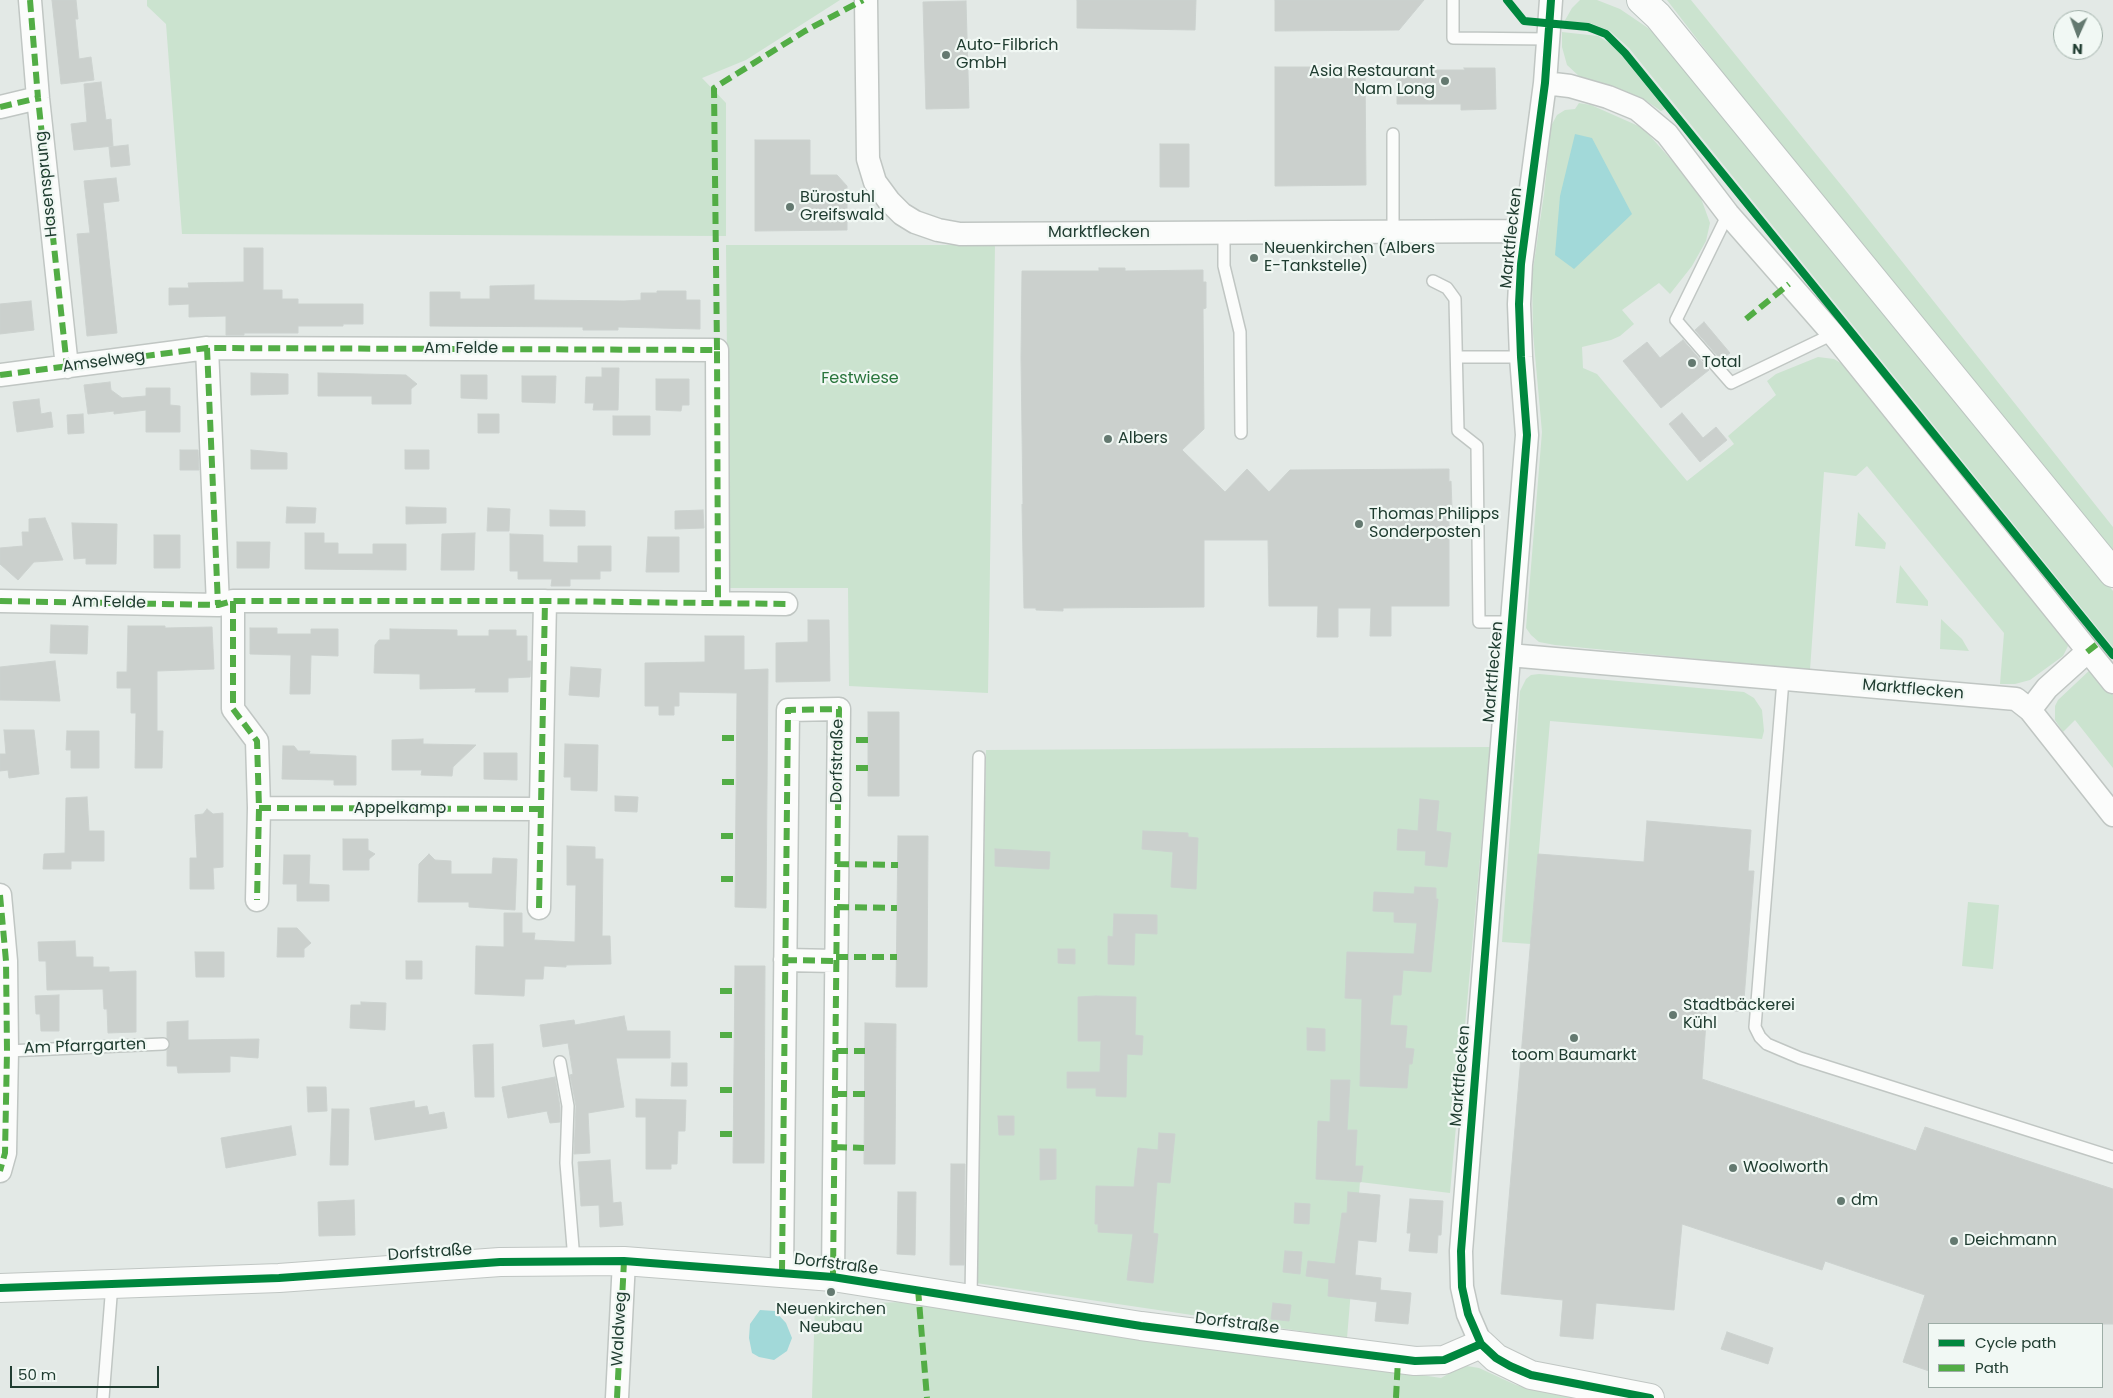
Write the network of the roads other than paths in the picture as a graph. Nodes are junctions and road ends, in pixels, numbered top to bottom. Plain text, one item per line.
1 (30, 0) edge
2 (866, 0) edge
3 (1453, 0) edge
4 (1551, 0) edge
5 (1641, 0) edge
6 (1548, 39) junction
7 (1545, 83) junction
8 (38, 98) junction
9 (0, 107) edge
10 (1393, 134) dead end
11 (1728, 214) junction
12 (1524, 231) junction
13 (1224, 232) junction
14 (1393, 232) junction
15 (1433, 281) dead end
16 (1833, 334) junction
17 (207, 348) junction
18 (1521, 356) junction
19 (1456, 357) junction
20 (67, 367) junction
21 (0, 375) edge
22 (1241, 433) dead end
23 (2113, 573) edge
24 (0, 601) edge
25 (545, 601) junction
26 (226, 603) junction
27 (718, 603) junction
28 (786, 604) dead end
29 (1512, 622) junction
30 (2087, 652) junction
31 (1509, 655) junction
32 (1783, 680) junction
33 (2113, 682) edge
34 (2030, 710) junction
35 (978, 757) dead end
36 (259, 808) junction
37 (540, 809) junction
38 (2113, 815) edge
39 (0, 895) edge
40 (257, 900) dead end
41 (539, 908) dead end
42 (785, 960) junction
43 (836, 961) junction
44 (164, 1044) dead end
45 (7, 1050) junction
46 (560, 1062) dead end
47 (2113, 1157) edge
48 (0, 1170) edge
49 (574, 1260) junction
50 (624, 1260) junction
51 (782, 1272) junction
52 (833, 1277) junction
53 (112, 1284) junction
54 (0, 1288) edge
55 (971, 1298) junction
56 (1481, 1344) junction
57 (103, 1398) edge
58 (617, 1398) edge
59 (1650, 1398) edge

1 - 8 street, Hasensprung
2 - 13 street, Marktflecken
3 - 6 lane
4 - 6 street, Marktflecken
5 - 23 street
6 - 7 street, Marktflecken
7 - 11 street
7 - 12 street, Marktflecken
8 - 9 street
8 - 20 street, Hasensprung
10 - 14 lane
11 - 16 street
11 - 16 lane
12 - 14 street, Marktflecken
12 - 18 street, Marktflecken
13 - 14 street, Marktflecken
13 - 22 lane
15 - 19 lane
16 - 30 street
17 - 20 street, Amselweg
17 - 26 street
17 - 27 street, Am Felde
18 - 19 lane
18 - 29 street, Marktflecken
19 - 29 lane
20 - 21 street, Amselweg
24 - 26 street, Am Felde
25 - 26 street, Am Felde
25 - 27 street, Am Felde
25 - 37 street
26 - 36 street
27 - 28 street, Am Felde
29 - 31 street, Marktflecken
30 - 33 street
30 - 34 street
31 - 32 street, Marktflecken
31 - 56 street, Marktflecken
32 - 34 street, Marktflecken
32 - 47 lane
34 - 38 street, Marktflecken
35 - 55 lane
36 - 37 street, Appelkamp
36 - 40 street
37 - 41 street
39 - 45 street, Am Pfarrgarten
42 - 43 street
42 - 43 street, Dorfstraße
42 - 51 street, Dorfstraße
43 - 52 street, Dorfstraße
44 - 45 lane, Am Pfarrgarten
45 - 48 street, Am Pfarrgarten
46 - 49 lane
49 - 50 street, Dorfstraße
49 - 53 street, Dorfstraße
50 - 51 street, Dorfstraße
50 - 58 street, Waldweg
51 - 52 street, Dorfstraße
52 - 55 street, Dorfstraße
53 - 54 street, Dorfstraße
53 - 57 lane
55 - 56 street, Dorfstraße
56 - 59 street

